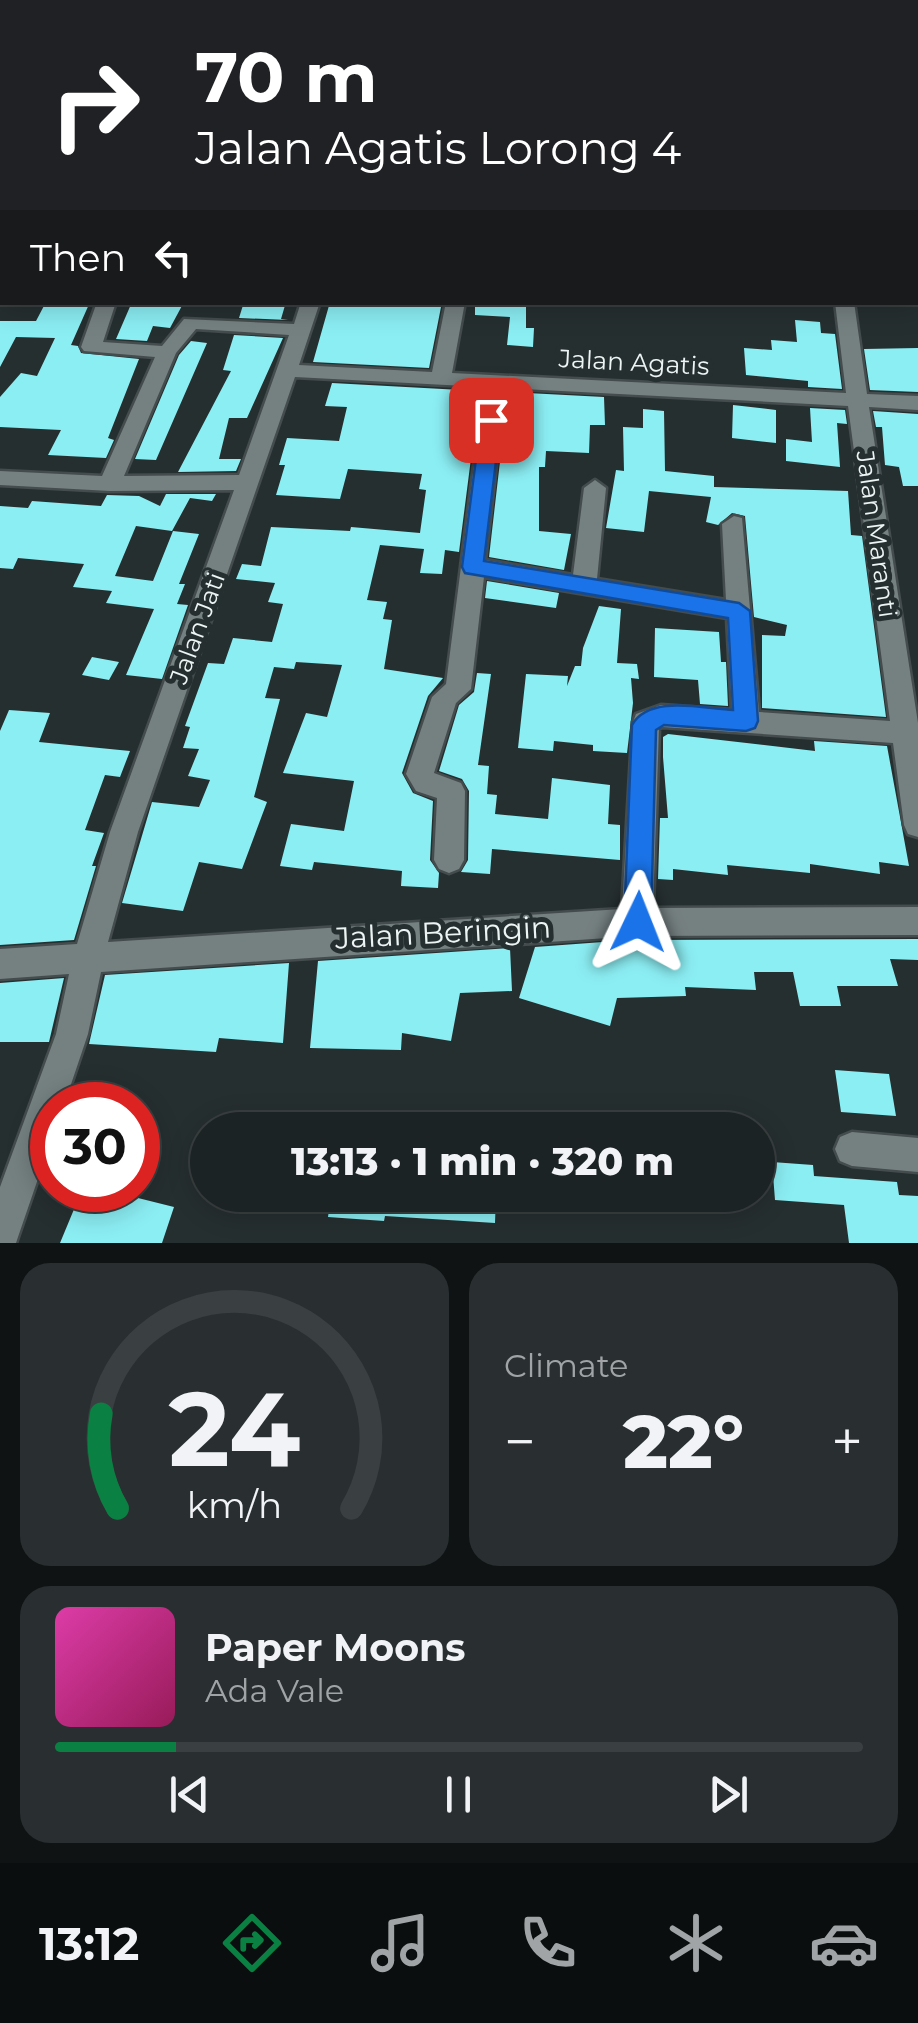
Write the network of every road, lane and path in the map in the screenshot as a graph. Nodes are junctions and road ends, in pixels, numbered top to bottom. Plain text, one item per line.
1 (106, 305) edge
2 (310, 305) edge
3 (455, 305) edge
4 (844, 305) edge
5 (301, 330) junction
6 (167, 352) junction
7 (288, 372) junction
8 (440, 381) junction
9 (496, 383) junction
10 (860, 400) junction
11 (918, 403) edge
12 (0, 478) edge
13 (248, 482) junction
14 (110, 484) junction
15 (595, 488) dead end
16 (734, 524) dead end
17 (473, 567) junction
18 (584, 585) junction
19 (739, 611) junction
20 (746, 721) junction
21 (912, 733) edge
22 (918, 825) edge
23 (450, 860) dead end
24 (918, 921) edge
25 (638, 922) junction
26 (89, 955) junction
27 (0, 964) edge
28 (852, 1149) dead end
29 (918, 1155) edge
30 (0, 1236) edge

1 - 6 street
2 - 5 street, Jalan Jati
3 - 8 street
4 - 10 street, Jalan Maranti
5 - 6 street
5 - 7 street, Jalan Jati
6 - 14 street
7 - 8 street, Jalan Agatis
7 - 13 street, Jalan Jati
8 - 9 street, Jalan Agatis
9 - 10 street, Jalan Agatis
9 - 17 street
10 - 11 street, Jalan Agatis
10 - 21 street, Jalan Maranti
12 - 14 street
13 - 14 street
13 - 26 street, Jalan Jati
15 - 18 street
16 - 19 street
17 - 18 street
17 - 23 street
18 - 19 street
19 - 20 street
20 - 21 street
20 - 25 street
21 - 22 street, Jalan Maranti
24 - 25 street, Jalan Beringin
25 - 26 street, Jalan Beringin
26 - 27 street, Jalan Beringin
26 - 30 street, Jalan Jati
28 - 29 street

